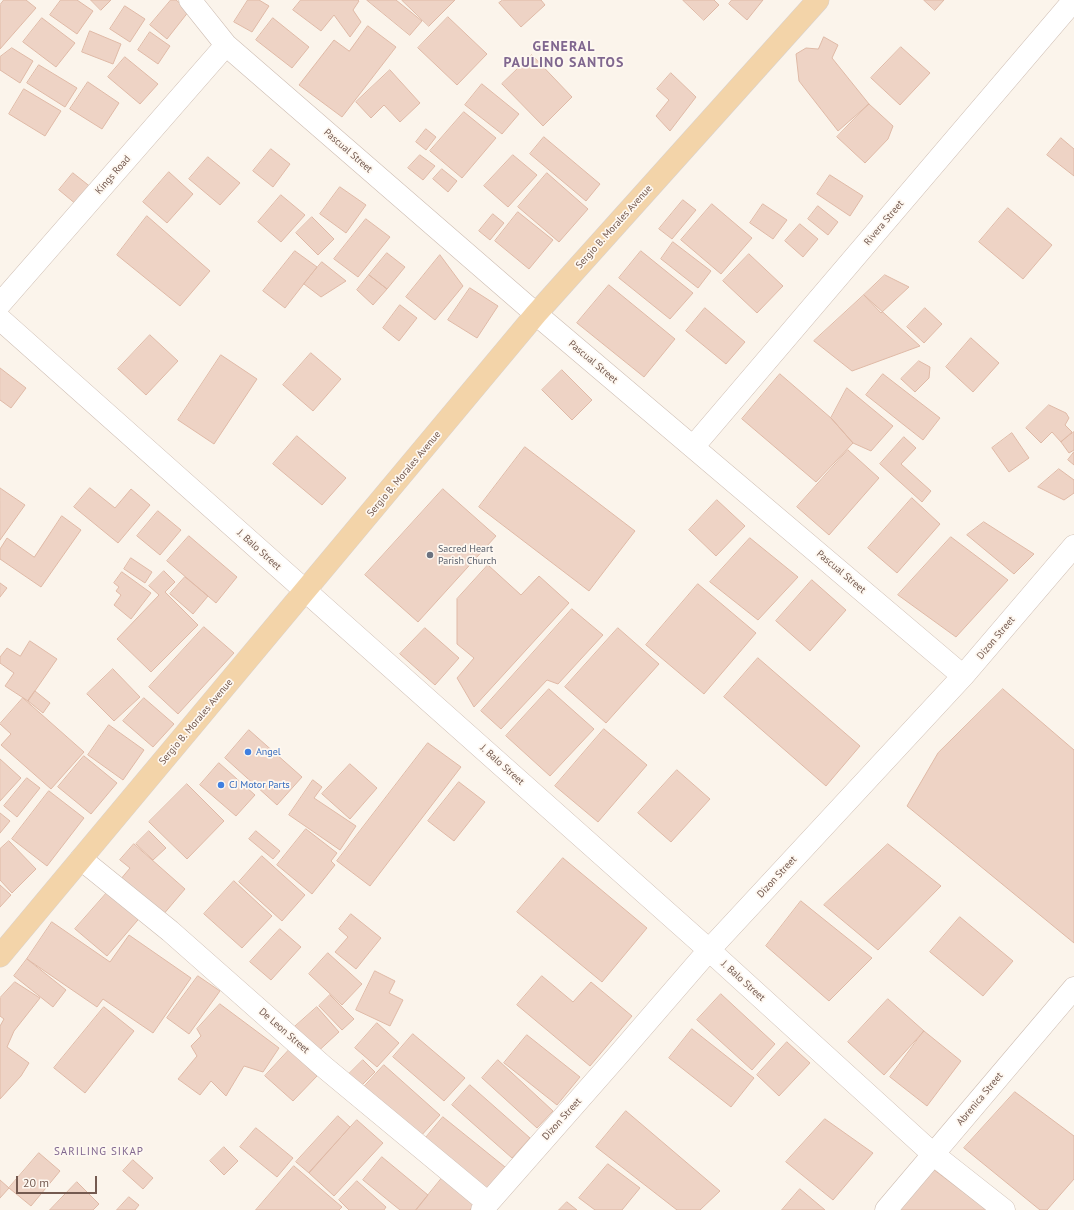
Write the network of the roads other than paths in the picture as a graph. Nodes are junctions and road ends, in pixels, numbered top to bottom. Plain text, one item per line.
1 (190, 0) edge
2 (818, 0) edge
3 (1074, 0) edge
4 (226, 45) junction
5 (0, 304) edge
6 (536, 314) junction
7 (0, 319) edge
8 (694, 447) junction
9 (1074, 546) edge
10 (306, 591) junction
11 (963, 676) junction
12 (80, 859) junction
13 (709, 950) junction
14 (0, 956) edge
15 (1074, 988) edge
16 (933, 1154) junction
17 (485, 1206) edge
18 (886, 1210) edge
19 (1004, 1210) edge

1 - 4 street, Pascual Street
2 - 6 main road, Sergio B. Morales Avenue
3 - 8 street, Rivera Street
4 - 5 street, Kings Road
4 - 6 street, Pascual Street
6 - 8 street, Pascual Street
6 - 10 main road, Sergio B. Morales Avenue
7 - 10 street, J. Balo Street
8 - 11 street, Pascual Street
9 - 11 street, Dizon Street
10 - 12 main road, Sergio B. Morales Avenue
10 - 13 street, J. Balo Street
11 - 13 street, Dizon Street
12 - 14 main road, Sergio B. Morales Avenue
12 - 17 street, De Leon Street
13 - 16 street, J. Balo Street
13 - 17 street, Dizon Street
15 - 16 street, Abrenica Street
16 - 18 street, Abrenica Street
16 - 19 street, J. Balo Street

